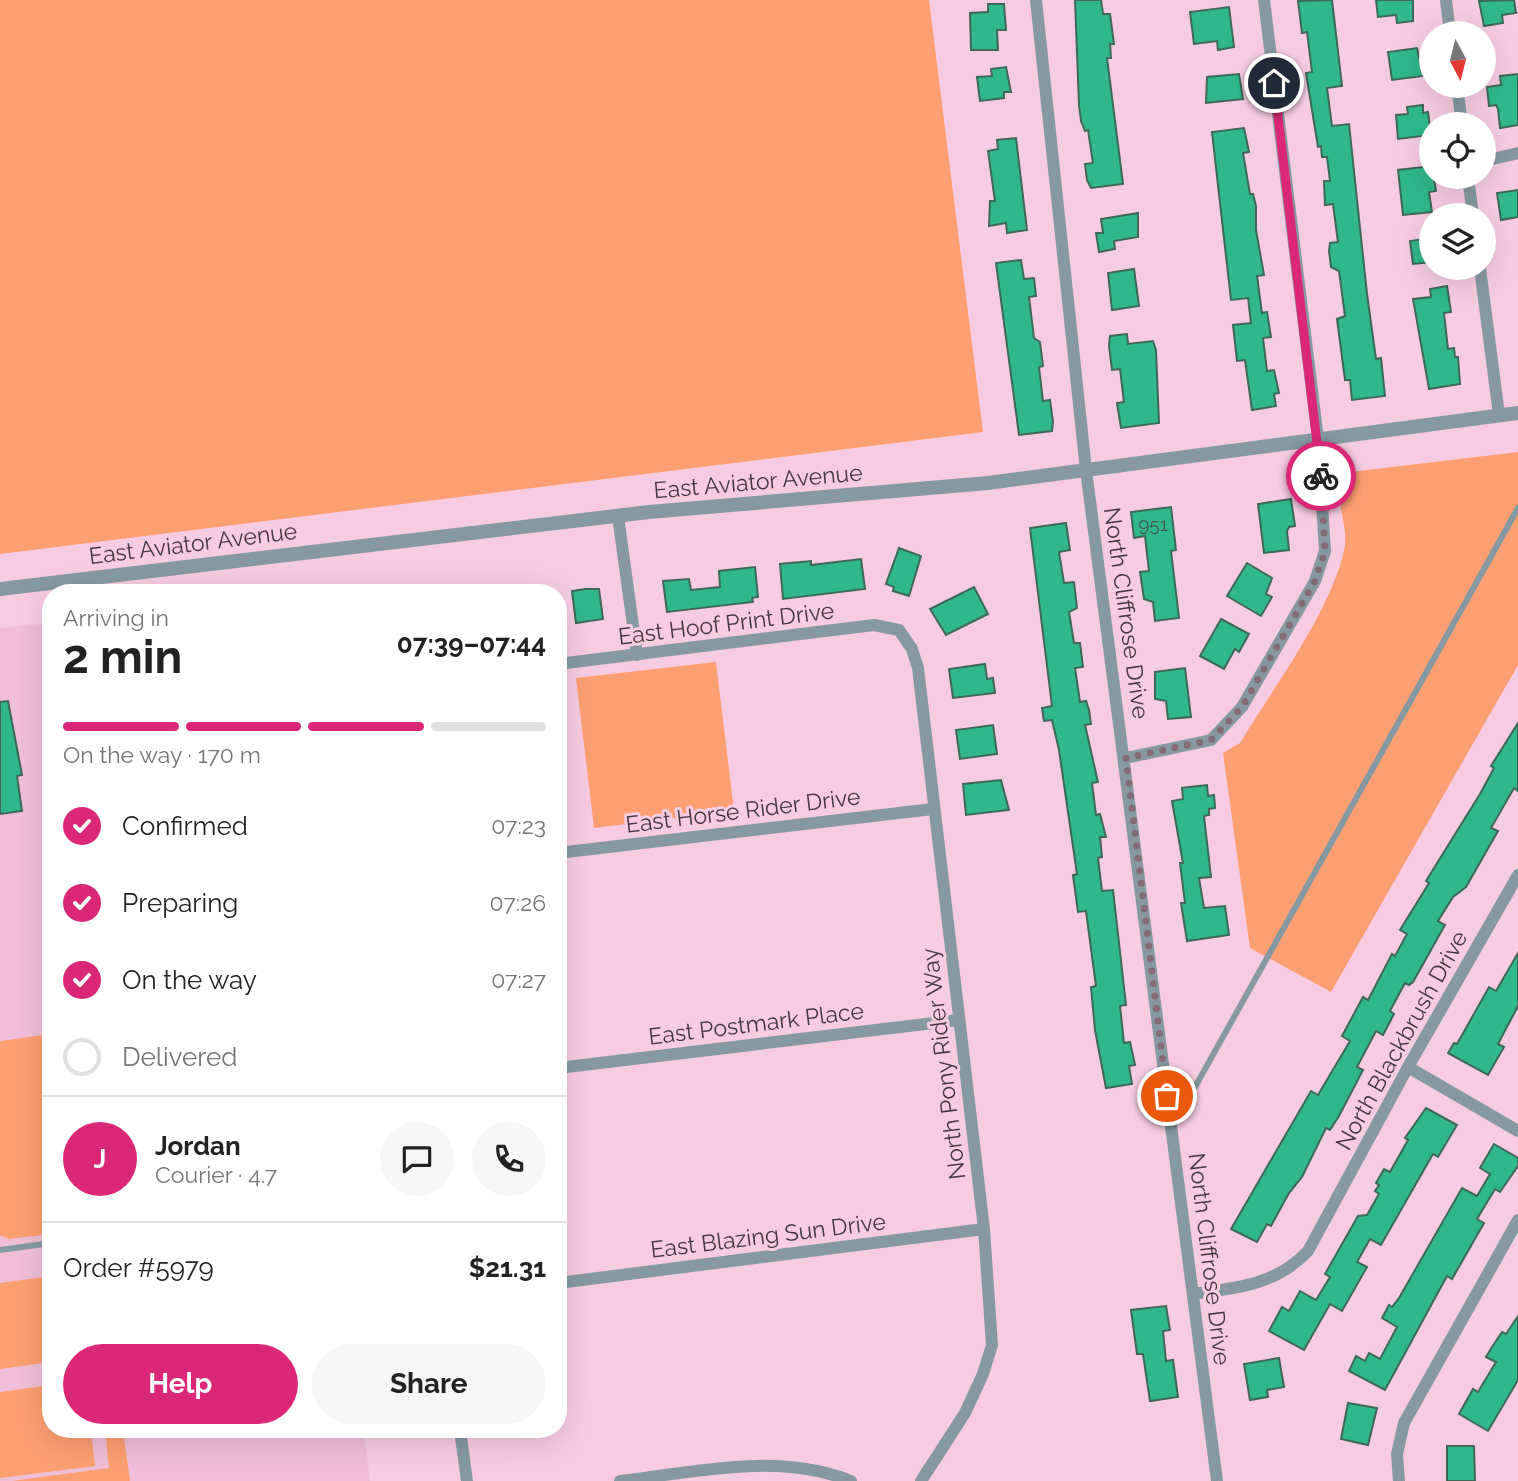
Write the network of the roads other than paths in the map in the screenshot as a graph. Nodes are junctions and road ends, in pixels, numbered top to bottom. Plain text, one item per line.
1 (1036, 0) edge
2 (1264, 0) edge
3 (1446, 0) edge
4 (1449, 21) edge
5 (1518, 153) edge
6 (1496, 158) edge
7 (1482, 280) edge
8 (1518, 413) edge
9 (1499, 415) junction
10 (1318, 439) junction
11 (1086, 470) junction
12 (1518, 508) edge
13 (618, 516) junction
14 (42, 584) edge
15 (42, 584) edge
16 (0, 589) edge
17 (899, 630) joint
18 (636, 655) junction
19 (567, 663) edge
20 (1126, 758) junction
21 (933, 809) junction
22 (567, 852) edge
23 (1518, 875) edge
24 (959, 1020) junction
25 (567, 1067) edge
26 (1408, 1067) junction
27 (1171, 1122) junction
28 (1518, 1131) edge
29 (1518, 1220) edge
30 (984, 1228) junction
31 (42, 1245) edge
32 (0, 1250) edge
33 (567, 1282) edge
34 (1193, 1294) junction
35 (461, 1438) edge
36 (467, 1481) edge
37 (620, 1481) edge
38 (851, 1481) edge
39 (921, 1481) edge
40 (1217, 1481) edge
41 (1399, 1481) edge

1 - 11 street, North Cliffrose Drive
2 - 10 street
3 - 4 street
5 - 6 street
7 - 9 street
8 - 9 street, East Aviator Avenue
9 - 10 street, East Aviator Avenue
10 - 11 street, East Aviator Avenue
10 - 20 street
11 - 13 street, East Aviator Avenue
11 - 20 street, North Cliffrose Drive
12 - 27 lane
13 - 15 street, East Aviator Avenue
13 - 18 street
14 - 16 street, East Aviator Avenue
17 - 18 street, East Hoof Print Drive
17 - 21 street, North Pony Rider Way
18 - 19 street, East Hoof Print Drive
20 - 27 street, North Cliffrose Drive
21 - 22 street, East Horse Rider Drive
21 - 24 street, North Pony Rider Way
23 - 26 street, North Blackbrush Drive
24 - 25 street, East Postmark Place
24 - 30 street, North Pony Rider Way
26 - 28 street
26 - 34 street, North Blackbrush Drive
27 - 34 street, North Cliffrose Drive
29 - 41 street
30 - 33 street, East Blazing Sun Drive
30 - 39 street, North Pony Rider Way
31 - 32 lane
34 - 40 street, North Cliffrose Drive
35 - 36 street
37 - 38 street

